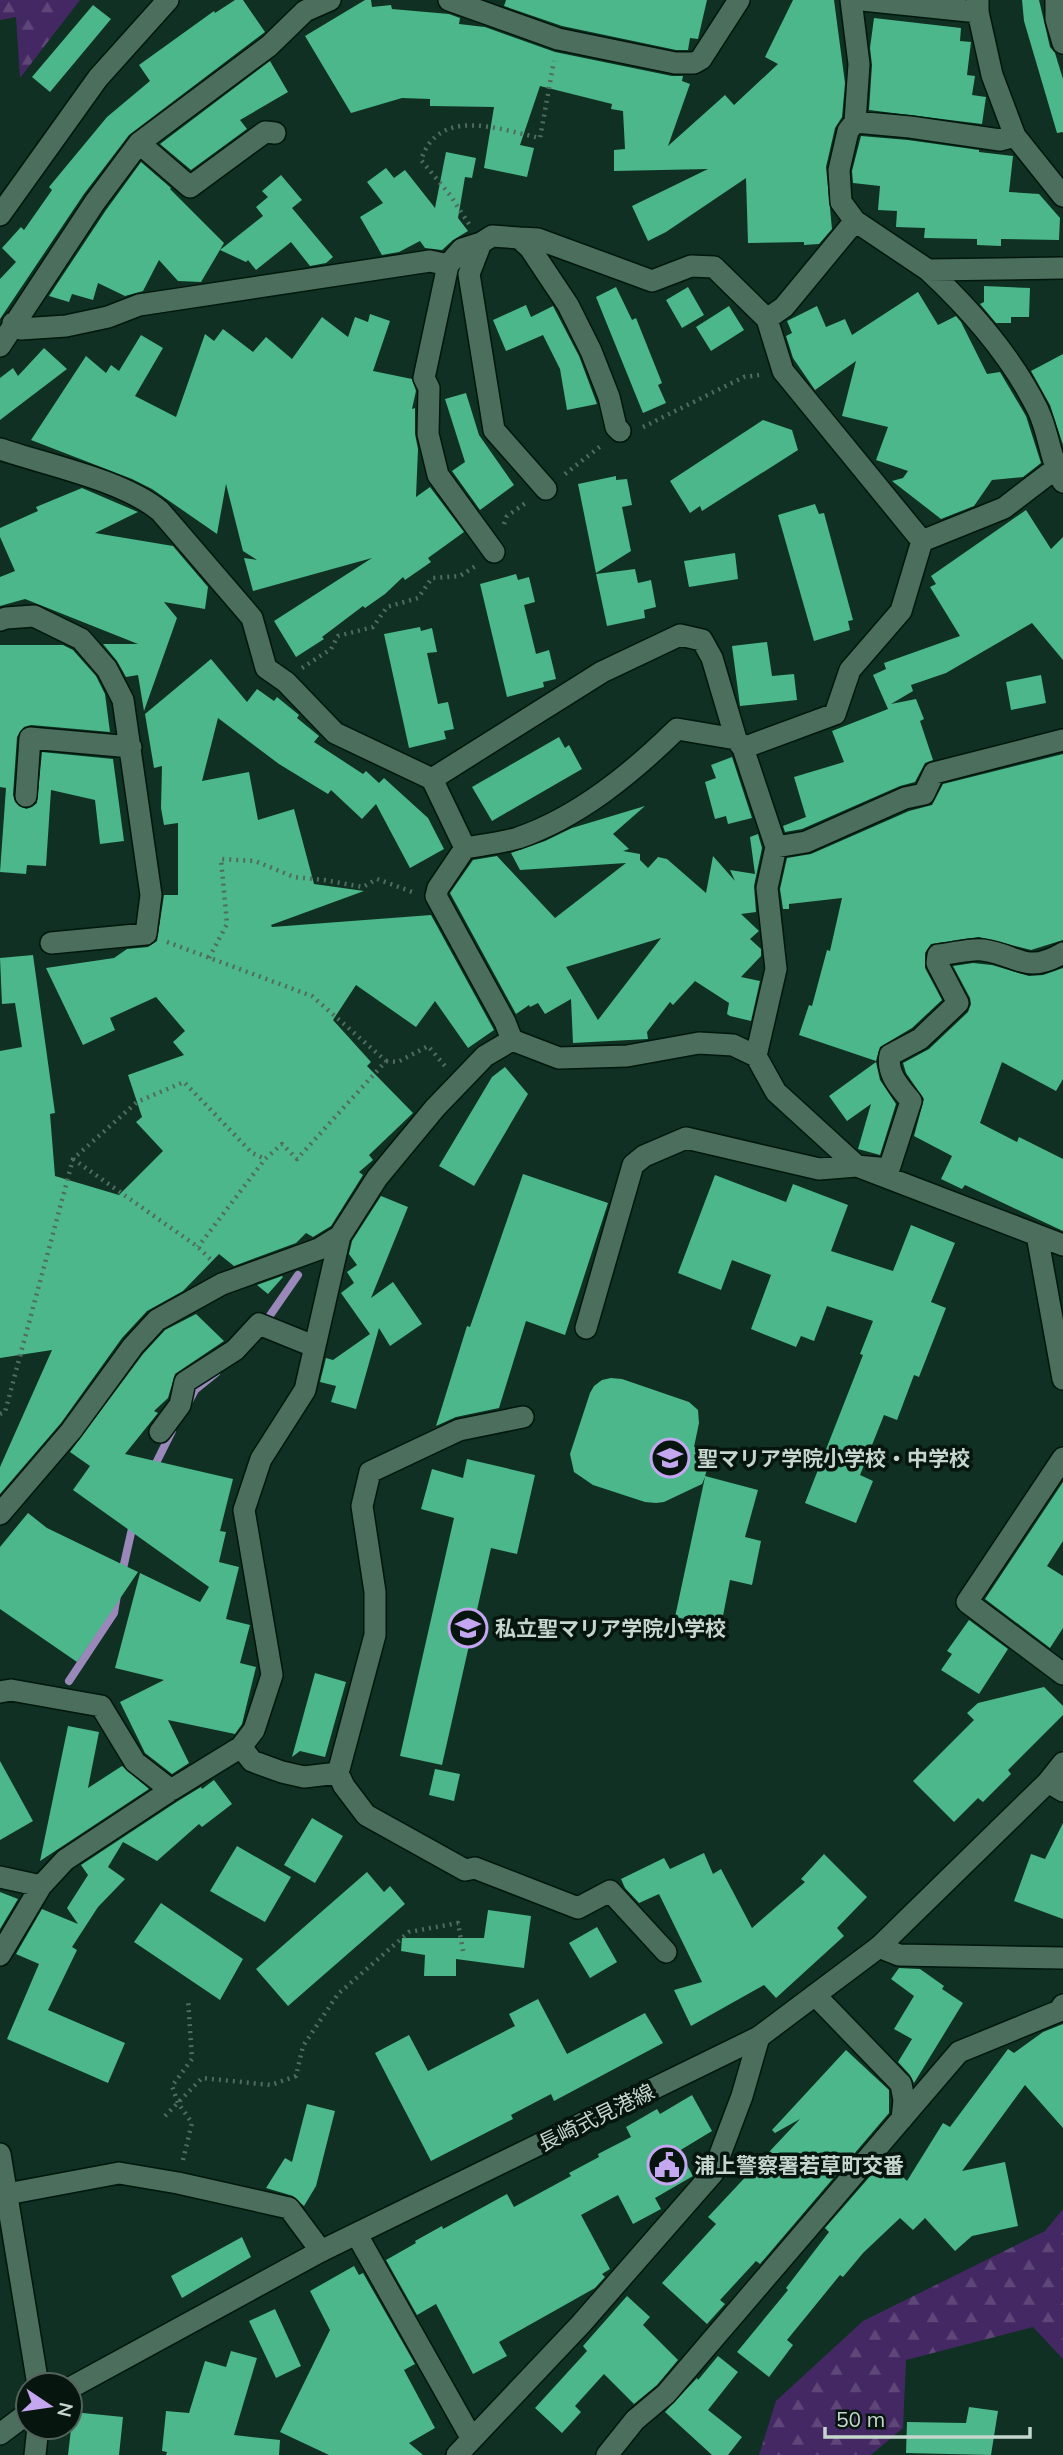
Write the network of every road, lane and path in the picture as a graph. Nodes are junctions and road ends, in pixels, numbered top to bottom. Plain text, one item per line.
1 (168, 0) edge
2 (330, 0) edge
3 (449, 0) edge
4 (739, 0) edge
5 (851, 0) edge
6 (862, 0) edge
7 (1056, 0) edge
8 (978, 6) edge
9 (558, 39) junction
10 (1063, 43) edge
11 (855, 122) junction
12 (275, 133) dead end
13 (1015, 136) junction
14 (139, 143) junction
15 (1063, 196) edge
16 (0, 215) edge
17 (855, 221) junction
18 (519, 238) junction
19 (481, 243) junction
20 (448, 265) junction
21 (1063, 268) edge
22 (928, 270) junction
23 (767, 319) junction
24 (13, 323) junction
25 (0, 346) edge
26 (783, 370) junction
27 (620, 432) junction
28 (0, 449) edge
29 (1059, 475) edge
30 (545, 489) junction
31 (922, 541) junction
32 (494, 552) junction
33 (0, 620) edge
34 (286, 682) junction
35 (1063, 740) edge
36 (739, 744) junction
37 (131, 747) junction
38 (432, 779) junction
39 (26, 796) dead end
40 (776, 847) junction
41 (465, 848) junction
42 (436, 896) junction
43 (146, 934) junction
44 (51, 943) dead end
45 (1063, 953) edge
46 (209, 958) junction
47 (512, 1040) junction
48 (756, 1056) junction
49 (386, 1061) junction
50 (460, 1082) junction
51 (73, 1159) junction
52 (265, 1159) junction
53 (857, 1166) junction
54 (1037, 1235) junction
55 (340, 1236) junction
56 (1063, 1245) edge
57 (198, 1247) junction
58 (222, 1284) junction
59 (586, 1328) dead end
60 (316, 1341) junction
61 (1063, 1379) edge
62 (0, 1414) edge
63 (523, 1417) dead end
64 (160, 1432) dead end
65 (1063, 1458) edge
66 (0, 1514) edge
67 (1063, 1674) edge
68 (0, 1692) edge
69 (241, 1747) junction
70 (1063, 1763) edge
71 (338, 1773) junction
72 (1056, 1787) edge
73 (170, 1790) junction
74 (0, 1877) edge
75 (41, 1886) junction
76 (879, 1947) junction
77 (666, 1952) dead end
78 (0, 1955) edge
79 (464, 1956) dead end
80 (1063, 1958) edge
81 (815, 1995) junction
82 (188, 1999) dead end
83 (1063, 2004) edge
84 (759, 2037) junction
85 (178, 2104) junction
86 (165, 2116) dead end
87 (902, 2119) junction
88 (0, 2154) edge
89 (178, 2183) junction
90 (6, 2194) junction
91 (357, 2235) junction
92 (321, 2251) junction
93 (36, 2371) edge
94 (84, 2380) edge
95 (472, 2439) junction
96 (457, 2455) edge
97 (607, 2455) edge

1 - 16 street
2 - 14 street
3 - 9 street
4 - 9 street
5 - 11 street
6 - 8 street
7 - 10 street
8 - 13 street
9 - 19 path
11 - 13 street
11 - 17 street
12 - 14 street
13 - 15 street
14 - 24 street
17 - 22 street
17 - 23 street
18 - 19 street
18 - 23 street
18 - 27 street
19 - 20 street
19 - 30 street
20 - 24 street
20 - 32 street
21 - 22 street
22 - 29 street
23 - 26 street
24 - 25 street
26 - 27 path
26 - 31 street
27 - 30 path
28 - 34 street
29 - 31 street
30 - 32 path
31 - 36 street
32 - 34 path
33 - 37 street
34 - 38 street
35 - 40 street
36 - 38 street
36 - 40 street
36 - 41 street
37 - 39 street
37 - 43 street
38 - 41 street
40 - 48 street
41 - 42 street
42 - 46 path
42 - 47 street
43 - 44 street
43 - 46 path
45 - 53 street
46 - 49 path
47 - 48 street
47 - 50 street
48 - 53 street
49 - 50 path
49 - 52 path
50 - 55 street
51 - 52 path
51 - 57 path
51 - 62 path
52 - 57 path
53 - 54 street
53 - 59 street
54 - 56 street
54 - 61 street
55 - 58 street
55 - 60 street
57 - 58 path
58 - 66 street
60 - 64 street
60 - 69 street
63 - 71 street
65 - 67 street
68 - 73 street
69 - 71 street
69 - 73 street
70 - 72 street, 長崎式見港線
71 - 77 street
72 - 76 street, 長崎式見港線
73 - 75 street
74 - 75 street
75 - 78 street
76 - 80 street
76 - 81 street, 長崎式見港線
79 - 85 path
81 - 84 street, 長崎式見港線
81 - 87 street
82 - 85 path
83 - 87 street
84 - 91 street, 長崎式見港線
84 - 95 street
85 - 86 path
85 - 89 path
87 - 97 street
88 - 90 street
89 - 90 street
89 - 92 street
90 - 93 street
91 - 92 street, 長崎式見港線
91 - 95 street
92 - 94 street, 長崎式見港線
95 - 96 street

